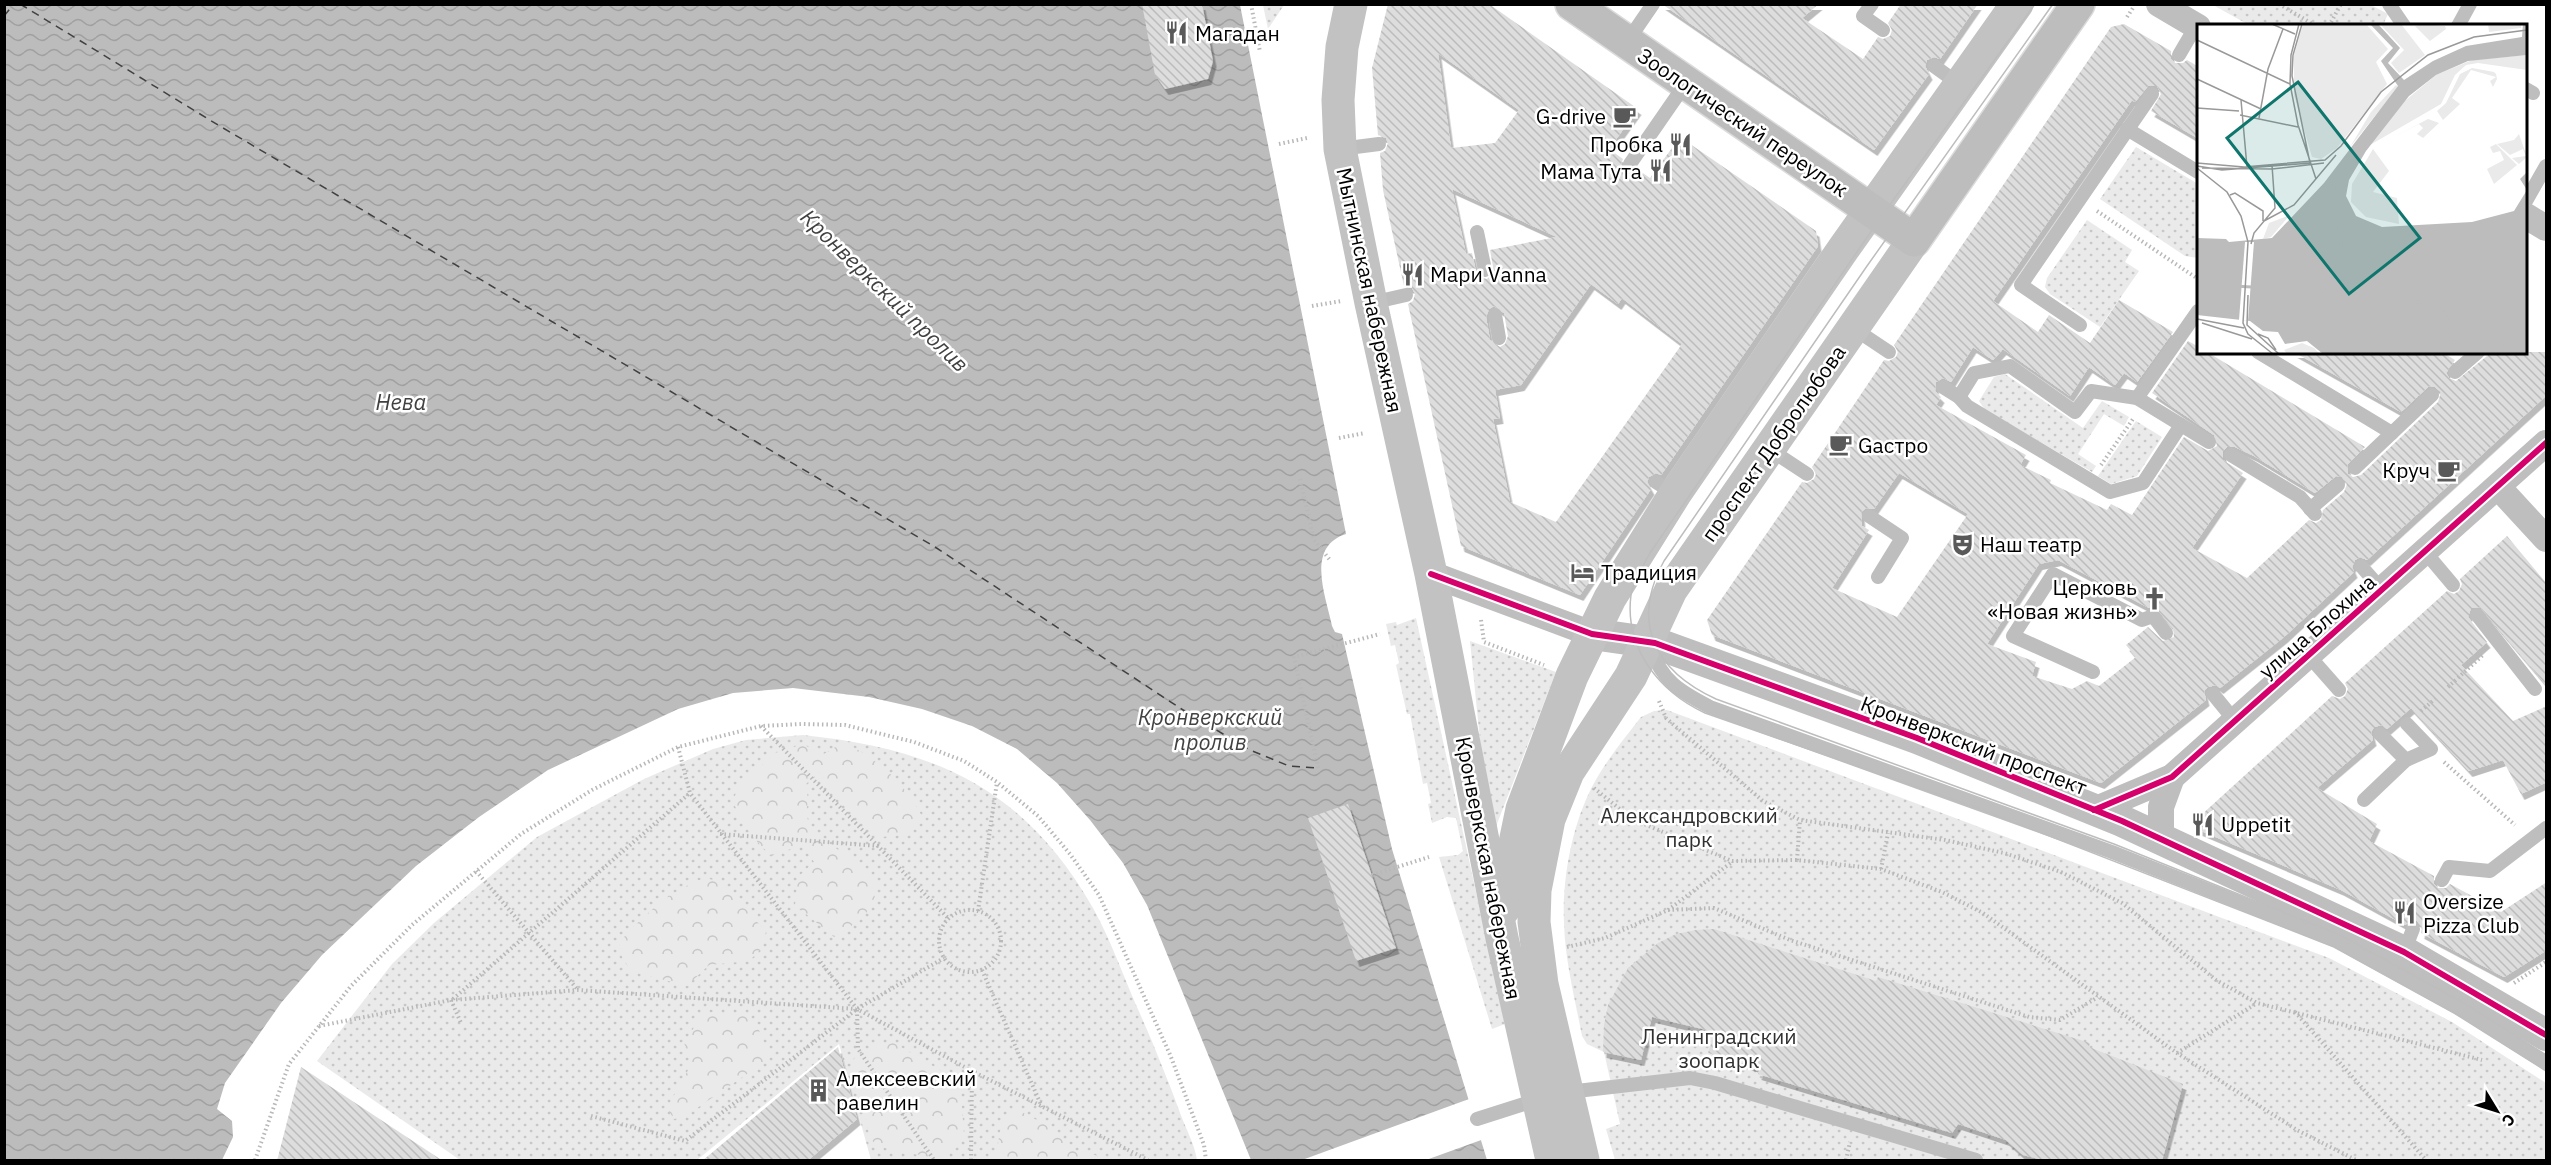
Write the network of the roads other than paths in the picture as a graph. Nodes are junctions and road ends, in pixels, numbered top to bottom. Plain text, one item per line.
1 (1352, 4) edge
2 (1572, 4) edge
3 (1653, 4) edge
4 (1872, 4) edge
5 (2018, 4) edge
6 (2078, 4) edge
7 (2159, 4) edge
8 (2389, 4) edge
9 (2470, 4) edge
10 (2403, 24) edge
11 (2459, 24) edge
12 (2197, 26) edge
13 (1883, 30) dead end
14 (1627, 43) junction
15 (2179, 55) dead end
16 (1686, 83) junction
17 (2152, 94) dead end
18 (2127, 129) junction
19 (1379, 144) dead end
20 (1341, 149) junction
21 (1630, 164) dead end
22 (2547, 166) edge
23 (2197, 171) edge
24 (2527, 199) edge
25 (1871, 210) junction
26 (2527, 217) edge
27 (2547, 228) edge
28 (1477, 232) dead end
29 (1914, 240) junction
30 (1485, 270) dead end
31 (1406, 295) dead end
32 (1356, 302) junction
33 (1495, 315) dead end
34 (2197, 315) edge
35 (2079, 325) dead end
36 (1853, 328) junction
37 (1499, 338) dead end
38 (1889, 352) dead end
39 (2261, 354) edge
40 (2476, 354) edge
41 (2455, 372) dead end
42 (1943, 387) dead end
43 (2432, 395) dead end
44 (1959, 397) junction
45 (2137, 398) junction
46 (2181, 425) junction
47 (2392, 433) junction
48 (2209, 442) dead end
49 (2547, 443) edge
50 (1769, 449) junction
51 (2231, 455) dead end
52 (2355, 468) dead end
53 (1807, 474) dead end
54 (2338, 485) dead end
55 (2499, 488) junction
56 (1869, 516) dead end
57 (2547, 539) edge
58 (2426, 554) junction
59 (2361, 566) dead end
60 (1431, 574) junction
61 (1878, 577) dead end
62 (2453, 585) dead end
63 (2383, 591) junction
64 (2477, 615) dead end
65 (2166, 633) dead end
66 (1592, 634) junction
67 (1648, 640) junction
68 (2309, 656) junction
69 (2093, 672) dead end
70 (2535, 688) dead end
71 (2339, 690) dead end
72 (2213, 694) dead end
73 (2235, 721) junction
74 (2407, 724) dead end
75 (2380, 734) dead end
76 (2406, 760) junction
77 (2172, 777) junction
78 (2364, 800) dead end
79 (2094, 810) junction
80 (2547, 828) edge
81 (2161, 839) junction
82 (2442, 880) dead end
83 (1502, 938) junction
84 (1542, 984) joint
85 (2547, 1035) edge
86 (2547, 1063) edge
87 (1551, 1096) junction
88 (1477, 1119) dead end
89 (1552, 1161) edge
90 (1583, 1161) edge
91 (1976, 1161) edge

1 - 20 main road, Мытнинская набережная
2 - 14 main road, Зоологический переулок
3 - 14 lane
4 - 13 lane
5 - 25 main road
6 - 29 main road, проспект Добролюбова
7 - 12 street
8 - 10 lane
9 - 11 lane
12 - 15 lane
14 - 16 main road, Зоологический переулок
16 - 21 lane
16 - 25 main road, Зоологический переулок
17 - 18 lane
18 - 23 lane
18 - 35 lane
19 - 20 lane
20 - 32 main road, Мытнинская набережная
22 - 24 lane
25 - 29 main road, Зоологический переулок
25 - 66 main road
26 - 27 street
28 - 30 lane
29 - 36 main road, проспект Добролюбова
31 - 32 lane
32 - 60 main road, Мытнинская набережная
33 - 37 lane
34 - 45 lane
36 - 38 lane
36 - 50 main road, проспект Добролюбова
39 - 47 lane
40 - 41 lane
42 - 44 lane
43 - 47 lane
44 - 45 lane
44 - 46 lane
45 - 46 lane
46 - 48 lane
47 - 52 lane
49 - 55 street, улица Блохина
50 - 53 lane
50 - 67 main road, проспект Добролюбова
51 - 54 lane
55 - 57 street
55 - 58 street, улица Блохина
56 - 61 lane
58 - 62 lane
58 - 63 street, улица Блохина
59 - 63 lane
60 - 66 street, Кронверкский проспект
60 - 83 main road, Кронверкская набережная
63 - 68 street, улица Блохина
64 - 70 lane
65 - 69 lane
66 - 67 street, Кронверкский проспект
66 - 83 main road
67 - 79 street, Кронверкский проспект
67 - 84 main road, проспект Добролюбова
67 - 86 lane
68 - 71 lane
68 - 73 street, улица Блохина
72 - 73 lane
73 - 77 street, улица Блохина
74 - 76 lane
75 - 76 lane
76 - 78 lane
77 - 79 street, улица Блохина
77 - 81 street, улица Блохина
79 - 81 street, Кронверкский проспект
80 - 82 lane
81 - 85 street, Кронверкский проспект
83 - 87 main road, Кронверкская набережная
84 - 87 main road, Кронверкская набережная
87 - 88 lane
87 - 89 main road, Кронверкская набережная
87 - 90 main road, Кронверкская набережная
87 - 91 lane

